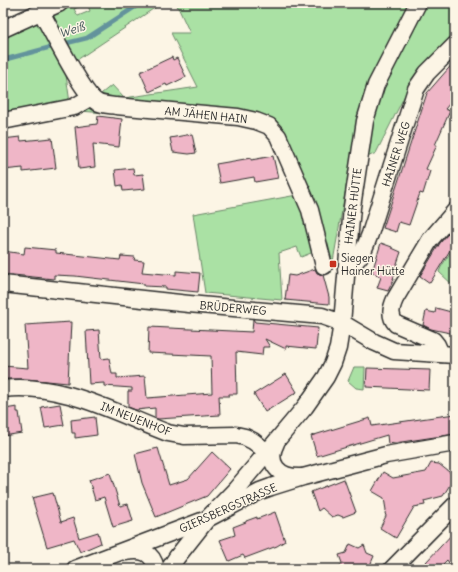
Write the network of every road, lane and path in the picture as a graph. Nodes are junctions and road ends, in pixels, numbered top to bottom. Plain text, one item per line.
1 (60, 3) edge
2 (418, 3) edge
3 (42, 12) junction
4 (3, 28) edge
5 (455, 45) edge
6 (91, 97) junction
7 (3, 121) edge
8 (455, 211) edge
9 (324, 266) dead end
10 (346, 269) junction
11 (3, 284) edge
12 (342, 323) junction
13 (452, 355) edge
14 (3, 389) edge
15 (455, 443) edge
16 (272, 446) junction
17 (303, 477) junction
18 (455, 505) edge
19 (207, 519) junction
20 (115, 553) junction
21 (75, 569) edge
22 (156, 569) edge
23 (169, 569) edge
24 (392, 569) edge

1 - 3 street
2 - 10 street, HAINER HÜTTE
3 - 4 street
3 - 6 street
5 - 10 street, HAINER WEG
6 - 7 street
6 - 9 street, AM JÄHEN HAIN
8 - 13 street
10 - 12 street, HAINER HÜTTE
11 - 12 street, BRÜDERWEG
12 - 13 street, BRÜDERWEG
12 - 16 street, HAINER HÜTTE
14 - 16 street, IM NEUENHOF
15 - 17 street, GIERSBERGSTRASSE
16 - 17 street
16 - 19 street, HAINER HÜTTE
17 - 19 street, GIERSBERGSTRASSE
18 - 24 street
19 - 20 street, GIERSBERGSTRASSE
19 - 23 street, HAINER HÜTTE
20 - 21 street, GIERSBERGSTRASSE
20 - 22 street

